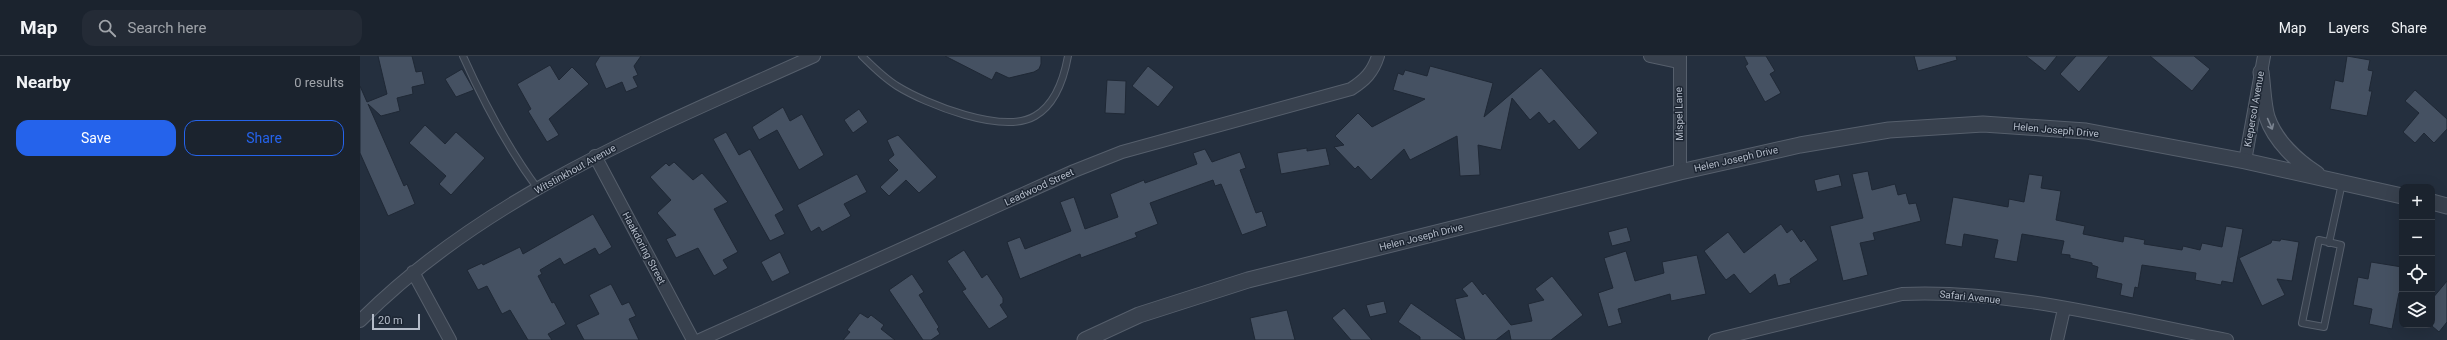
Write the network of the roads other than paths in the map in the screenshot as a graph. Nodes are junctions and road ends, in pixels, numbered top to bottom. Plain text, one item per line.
1 (463, 56) edge
2 (814, 56) edge
3 (862, 56) edge
4 (1068, 56) edge
5 (1378, 56) edge
6 (1650, 56) edge
7 (2264, 56) edge
8 (1679, 59) edge
9 (2261, 72) junction
10 (595, 156) junction
11 (2245, 161) junction
12 (1680, 172) junction
13 (2326, 179) junction
14 (2342, 183) junction
15 (538, 189) junction
16 (2399, 195) edge
17 (2435, 203) edge
18 (2447, 206) edge
19 (2329, 243) junction
20 (413, 272) junction
21 (2064, 309) junction
22 (360, 321) edge
23 (450, 340) edge
24 (693, 340) edge
25 (700, 340) edge
26 (1085, 340) edge
27 (1715, 340) edge
28 (2058, 340) edge
29 (2227, 340) edge

1 - 15 lane
2 - 10 street, Witstinkhout Avenue
3 - 4 lane
5 - 25 street, Leadwood Street
6 - 8 street
7 - 9 street, Kiepersol Avenue
8 - 12 street, Mispel Lane
9 - 11 street, Kiepersol Avenue
9 -> 13 street
10 - 15 street, Witstinkhout Avenue
10 - 24 street, Haakdoring Street
11 - 12 street, Helen Joseph Drive
11 - 13 street, Helen Joseph Drive
12 - 26 street, Helen Joseph Drive
13 - 14 street, Helen Joseph Drive
14 - 16 street, Helen Joseph Drive
14 - 19 lane
15 - 20 street, Witstinkhout Avenue
17 - 18 street
19 - 19 lane
20 - 22 street, Witstinkhout Avenue
20 - 23 street
21 - 27 street, Safari Avenue
21 - 28 street
21 - 29 street, Safari Avenue

